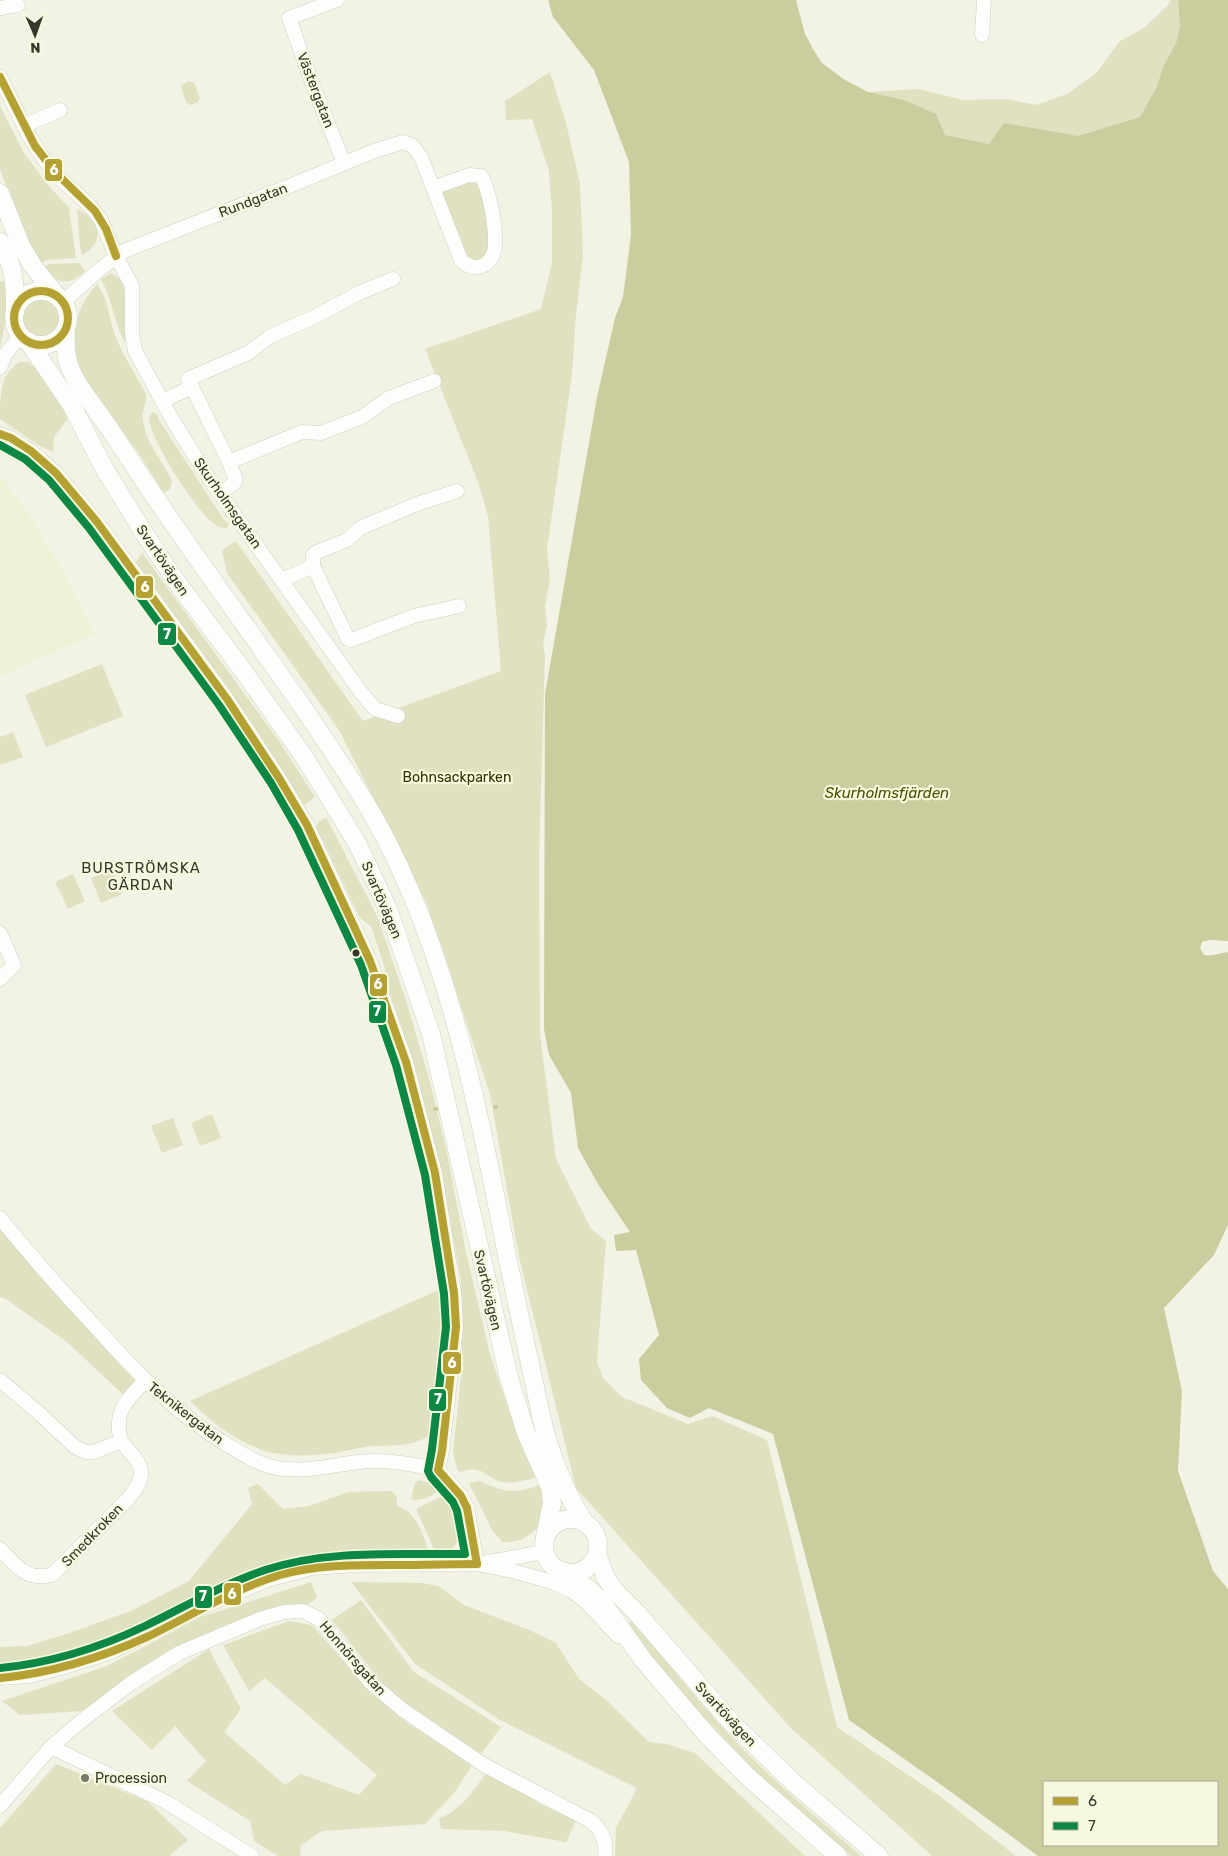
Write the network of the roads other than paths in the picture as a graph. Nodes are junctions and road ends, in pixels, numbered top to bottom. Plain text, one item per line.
1 (337, 0) edge
2 (984, 0) edge
3 (18, 5) dead end
4 (0, 8) edge
5 (982, 35) dead end
6 (0, 77) edge
7 (60, 110) dead end
8 (24, 126) junction
9 (344, 162) junction
10 (433, 188) junction
11 (0, 193) edge
12 (0, 242) edge
13 (116, 256) junction
14 (393, 278) dead end
15 (60, 299) junction
16 (15, 312) junction
17 (66, 328) junction
18 (25, 338) junction
19 (0, 367) edge
20 (434, 381) dead end
21 (192, 387) junction
22 (162, 401) junction
23 (0, 434) edge
24 (229, 462) junction
25 (457, 491) dead end
26 (220, 494) junction
27 (312, 566) junction
28 (282, 580) junction
29 (459, 606) dead end
30 (341, 626) junction
31 (322, 636) junction
32 (398, 716) dead end
33 (0, 933) edge
34 (0, 979) edge
35 (0, 1218) edge
36 (0, 1380) edge
37 (145, 1381) junction
38 (121, 1441) junction
39 (547, 1461) junction
40 (438, 1470) junction
41 (556, 1485) junction
42 (584, 1522) junction
43 (545, 1544) junction
44 (0, 1549) edge
45 (596, 1554) junction
46 (477, 1564) junction
47 (563, 1572) junction
48 (644, 1661) junction
49 (0, 1678) edge
50 (50, 1747) junction
51 (0, 1806) edge
52 (252, 1856) edge
53 (605, 1856) edge
54 (838, 1856) edge
55 (878, 1856) edge

1 - 9 street, Västergatan
2 - 5 street
3 - 4 street
6 - 8 street, Skurholmsgatan
7 - 8 street
8 - 13 street, Skurholmsgatan
9 - 10 street, Rundgatan
9 - 13 street, Rundgatan
10 - 10 street, Rundgatan
11 - 15 main road
12 - 16 main road
13 - 15 street, Rundgatan
13 - 22 street, Skurholmsgatan
14 - 21 street
15 - 16 main road
15 - 17 main road
16 - 18 main road
17 - 18 main road
17 - 39 main road, Svartövägen
18 - 19 street
18 - 39 main road, Svartövägen
20 - 24 street
21 - 22 street
21 - 24 street
22 - 26 street, Skurholmsgatan
23 - 40 street
24 - 26 street
25 - 27 street
26 - 28 street, Skurholmsgatan
27 - 28 street
27 - 30 street
28 - 31 street, Skurholmsgatan
29 - 30 street
30 - 31 street
31 - 32 street, Skurholmsgatan
33 - 34 street
35 - 37 street, Teknikergatan
36 - 38 street
37 - 38 street
37 - 40 street, Teknikergatan
38 - 44 street, Smedkroken
39 - 41 main road, Svartövägen
40 - 46 street
41 - 42 main road, Svartövägen
41 - 43 main road, Svartövägen
42 - 43 main road
42 - 45 main road
43 - 46 street
43 - 47 main road
45 - 47 main road
45 - 55 main road, Svartövägen
46 - 48 street
46 - 49 street
47 - 48 main road, Svartövägen
48 - 54 main road, Svartövägen
50 - 51 street, Honnörsgatan
50 - 52 street
50 - 53 street, Honnörsgatan

